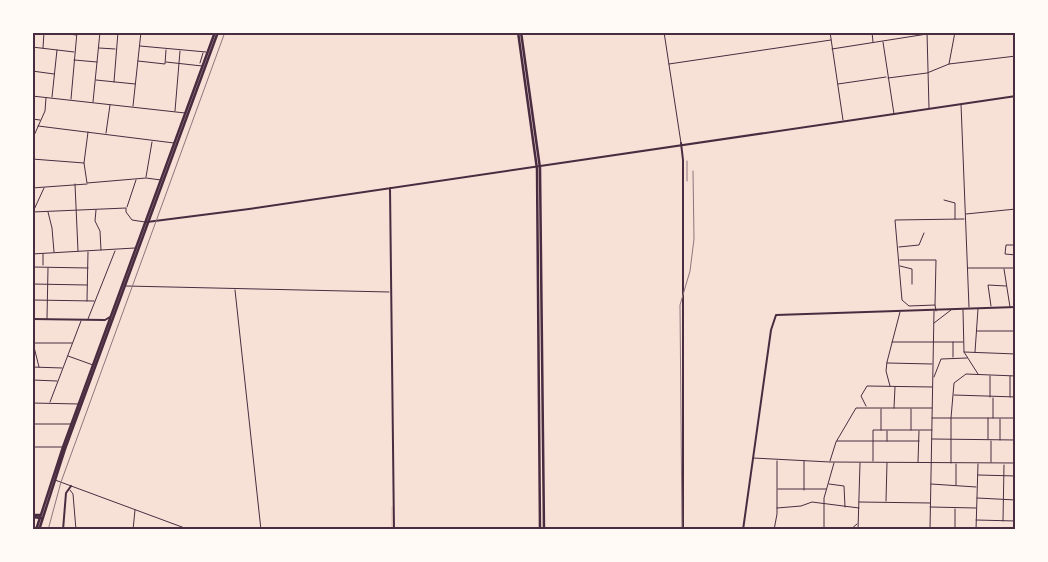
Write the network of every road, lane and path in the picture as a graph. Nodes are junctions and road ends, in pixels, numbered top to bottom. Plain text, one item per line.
1 (44, 32) edge
2 (55, 32) edge
3 (100, 32) edge
4 (118, 32) edge
5 (141, 32) edge
6 (217, 32) edge
7 (519, 32) edge
8 (664, 32) edge
9 (830, 32) edge
10 (872, 32) edge
11 (955, 32) edge
12 (927, 33) edge
13 (77, 34) edge
14 (831, 40) junction
15 (883, 41) junction
16 (873, 42) junction
17 (139, 46) junction
18 (32, 47) edge
19 (42, 48) junction
20 (99, 48) junction
21 (117, 49) junction
22 (166, 49) junction
23 (832, 49) junction
24 (57, 50) junction
25 (180, 50) junction
26 (75, 52) junction
27 (204, 52) junction
28 (208, 52) junction
29 (1016, 56) edge
30 (74, 60) junction
31 (138, 60) junction
32 (97, 62) junction
33 (166, 62) junction
34 (179, 63) junction
35 (669, 64) junction
36 (949, 64) junction
37 (202, 66) junction
38 (32, 71) edge
39 (927, 72) junction
40 (54, 74) junction
41 (888, 78) junction
42 (95, 80) junction
43 (114, 82) junction
44 (136, 84) junction
45 (838, 84) junction
46 (32, 96) edge
47 (1016, 96) edge
48 (46, 98) junction
49 (52, 98) junction
50 (70, 100) junction
51 (93, 103) junction
52 (110, 104) junction
53 (961, 104) junction
54 (133, 107) junction
55 (929, 109) junction
56 (175, 112) junction
57 (187, 113) junction
58 (894, 114) junction
59 (32, 119) edge
60 (41, 120) junction
61 (843, 121) junction
62 (38, 126) junction
63 (88, 131) junction
64 (106, 133) junction
65 (33, 140) edge
66 (152, 140) junction
67 (174, 143) junction
68 (681, 144) junction
69 (32, 159) edge
70 (84, 163) junction
71 (538, 166) junction
72 (146, 178) junction
73 (136, 179) junction
74 (162, 180) junction
75 (75, 184) junction
76 (87, 184) junction
77 (44, 187) junction
78 (32, 188) edge
79 (390, 188) junction
80 (944, 200) dead end
81 (126, 208) junction
82 (1016, 208) edge
83 (96, 210) junction
84 (76, 211) junction
85 (48, 212) junction
86 (33, 213) edge
87 (965, 214) junction
88 (955, 219) junction
89 (965, 219) junction
90 (147, 222) junction
91 (924, 233) dead end
92 (1016, 245) edge
93 (898, 247) junction
94 (136, 248) junction
95 (101, 250) junction
96 (116, 250) junction
97 (88, 251) junction
98 (78, 252) junction
99 (54, 253) junction
100 (32, 254) edge
101 (43, 254) junction
102 (1016, 255) edge
103 (899, 260) junction
104 (900, 266) junction
105 (32, 267) edge
106 (44, 267) junction
107 (48, 267) junction
108 (88, 268) junction
109 (967, 268) junction
110 (1016, 268) edge
111 (1004, 269) junction
112 (32, 284) edge
113 (48, 284) junction
114 (912, 284) dead end
115 (88, 285) junction
116 (125, 286) junction
117 (1006, 286) junction
118 (234, 290) junction
119 (389, 292) junction
120 (32, 300) edge
121 (47, 300) junction
122 (87, 301) junction
123 (95, 301) junction
124 (935, 305) junction
125 (991, 307) junction
126 (969, 308) junction
127 (978, 308) junction
128 (1010, 308) junction
129 (1016, 308) edge
130 (963, 309) junction
131 (950, 310) junction
132 (935, 311) junction
133 (900, 312) junction
134 (110, 317) junction
135 (33, 319) edge
136 (47, 319) junction
137 (81, 320) junction
138 (88, 320) junction
139 (934, 323) junction
140 (976, 331) junction
141 (1016, 331) edge
142 (104, 338) junction
143 (892, 342) junction
144 (933, 342) junction
145 (953, 342) junction
146 (963, 342) junction
147 (33, 343) edge
148 (73, 343) junction
149 (964, 352) junction
150 (975, 352) junction
151 (1016, 354) edge
152 (68, 355) junction
153 (953, 358) junction
154 (967, 358) junction
155 (886, 363) junction
156 (933, 364) junction
157 (93, 365) junction
158 (32, 367) edge
159 (39, 367) junction
160 (63, 368) junction
161 (978, 375) junction
162 (990, 375) junction
163 (1010, 376) junction
164 (1016, 376) edge
165 (32, 380) edge
166 (933, 380) junction
167 (58, 381) junction
168 (890, 386) junction
169 (895, 386) junction
170 (932, 387) junction
171 (954, 395) junction
172 (990, 396) junction
173 (993, 397) junction
174 (1010, 397) junction
175 (1016, 397) edge
176 (32, 402) edge
177 (50, 402) junction
178 (79, 404) junction
179 (866, 407) junction
180 (881, 408) junction
181 (894, 408) junction
182 (911, 408) junction
183 (932, 408) junction
184 (932, 418) junction
185 (951, 418) junction
186 (988, 418) junction
187 (993, 418) junction
188 (1000, 418) junction
189 (1016, 418) edge
190 (32, 424) edge
191 (71, 424) junction
192 (881, 430) junction
193 (888, 430) junction
194 (912, 430) junction
195 (919, 430) junction
196 (932, 430) junction
197 (932, 439) junction
198 (951, 439) junction
199 (988, 440) junction
200 (992, 440) junction
201 (1000, 440) junction
202 (1016, 440) edge
203 (836, 441) junction
204 (874, 441) junction
205 (887, 441) junction
206 (919, 441) junction
207 (32, 447) edge
208 (63, 447) junction
209 (752, 458) junction
210 (777, 460) junction
211 (804, 461) junction
212 (830, 462) junction
213 (834, 462) junction
214 (860, 462) junction
215 (873, 462) junction
216 (887, 462) junction
217 (918, 463) junction
218 (931, 463) junction
219 (951, 463) junction
220 (956, 463) junction
221 (978, 464) junction
222 (990, 464) junction
223 (1004, 464) junction
224 (1016, 464) edge
225 (977, 475) junction
226 (1004, 476) junction
227 (1016, 476) edge
228 (55, 479) junction
229 (829, 484) junction
230 (931, 484) junction
231 (71, 486) junction
232 (956, 486) junction
233 (977, 487) junction
234 (70, 489) junction
235 (777, 489) junction
236 (827, 489) junction
237 (804, 490) junction
238 (977, 498) junction
239 (1003, 499) junction
240 (1016, 500) edge
241 (859, 502) junction
242 (886, 502) junction
243 (930, 503) junction
244 (823, 505) junction
245 (845, 507) junction
246 (930, 507) junction
247 (777, 508) junction
248 (859, 508) junction
249 (956, 508) junction
250 (977, 508) junction
251 (135, 509) junction
252 (32, 516) edge
253 (41, 517) junction
254 (976, 520) junction
255 (1003, 521) junction
256 (1016, 521) edge
257 (858, 523) junction
258 (823, 529) edge
259 (853, 529) edge
260 (930, 529) edge
261 (955, 529) edge
262 (976, 529) edge
263 (37, 530) edge
264 (63, 530) edge
265 (76, 530) edge
266 (133, 530) edge
267 (190, 530) edge
268 (261, 530) edge
269 (394, 530) edge
270 (542, 530) edge
271 (683, 530) edge
272 (743, 530) edge
273 (774, 530) edge
274 (800, 530) edge
275 (850, 530) edge
276 (858, 530) edge

1 - 19 street
2 - 13 street
3 - 20 street
4 - 21 street
5 - 17 street
6 - 28 main road
6 - 37 main road
7 - 71 main road
8 - 35 street
9 - 14 street
10 - 16 street
11 - 36 street
12 - 15 street
12 - 39 street
13 - 26 street
14 - 23 street
14 - 35 street
15 - 16 street
15 - 41 street
16 - 23 street
17 - 22 street
17 - 31 street
18 - 19 street
19 - 24 street
20 - 21 street
20 - 32 street
21 - 43 street
22 - 25 street
22 - 33 street
23 - 45 street
24 - 26 street
24 - 40 street
25 - 27 street
25 - 34 street
26 - 30 street
27 - 28 street
27 - 37 street
28 - 37 main road
29 - 36 street
30 - 32 street
30 - 50 street
31 - 33 street
31 - 44 street
32 - 42 street
33 - 34 street
34 - 37 street
34 - 56 street
35 - 68 street
36 - 39 street
37 - 57 main road
38 - 40 street
39 - 41 street
39 - 55 street
40 - 49 street
41 - 45 street
41 - 58 street
42 - 43 street
42 - 51 street
43 - 44 street
44 - 54 street
45 - 61 street
46 - 48 street
47 - 53 street
48 - 49 street
48 - 60 street
49 - 50 street
50 - 51 street
51 - 52 street
52 - 54 street
52 - 64 street
53 - 55 street
53 - 87 street
54 - 56 street
55 - 58 street
56 - 57 street
57 - 67 main road
57 - 74 main road
58 - 61 street
59 - 60 street
60 - 62 street
61 - 68 street
62 - 63 street
62 - 65 street
63 - 64 street
63 - 70 street
64 - 66 street
66 - 67 street
66 - 72 street
67 - 74 main road
68 - 71 street
68 - 271 street
69 - 70 street
70 - 76 street
71 - 79 street
71 - 270 main road
72 - 73 street
72 - 74 street
73 - 76 street
73 - 81 street
74 - 90 main road
75 - 76 street
75 - 77 street
75 - 84 street
77 - 78 street
77 - 86 street
79 - 90 street
79 - 119 street
80 - 88 street
81 - 83 street
81 - 90 street
82 - 87 street
83 - 84 street
83 - 95 street
84 - 85 street
84 - 98 street
85 - 86 street
85 - 99 street
87 - 89 street
88 - 89 street
88 - 93 street
89 - 109 street
90 - 94 main road
90 - 116 main road
91 - 93 street
92 - 102 street
93 - 103 street
94 - 96 street
94 - 134 main road
95 - 96 street
95 - 97 street
96 - 123 street
97 - 98 street
97 - 108 street
98 - 99 street
99 - 101 street
100 - 101 street
101 - 106 street
103 - 104 street
103 - 124 street
104 - 114 street
104 - 124 street
105 - 106 street
106 - 107 street
107 - 108 street
107 - 113 street
108 - 115 street
109 - 111 street
109 - 126 street
110 - 111 street
111 - 117 street
112 - 113 street
113 - 115 street
113 - 121 street
115 - 122 street
116 - 118 street
116 - 142 main road
117 - 125 street
117 - 128 street
118 - 119 street
118 - 268 street
119 - 269 street
120 - 121 street
121 - 122 street
121 - 136 street
122 - 123 street
123 - 138 street
124 - 132 street
125 - 127 street
125 - 128 street
126 - 127 street
126 - 130 street
127 - 140 street
128 - 129 street
130 - 131 street
130 - 146 street
131 - 132 street
131 - 139 street
132 - 133 street
132 - 139 street
133 - 143 street
133 - 209 street
134 - 138 street
134 - 142 main road
135 - 136 street
135 - 147 street
136 - 137 street
137 - 138 street
137 - 148 street
139 - 144 street
140 - 141 street
140 - 150 street
142 - 157 main road
142 - 228 main road
143 - 144 street
143 - 155 street
144 - 145 street
144 - 156 street
145 - 146 street
145 - 153 street
146 - 149 street
147 - 148 street
147 - 159 street
148 - 152 street
149 - 150 street
149 - 154 street
150 - 151 street
152 - 157 street
152 - 160 street
153 - 154 street
153 - 166 street
154 - 161 street
155 - 156 street
155 - 168 street
156 - 166 street
157 - 178 main road
158 - 159 street
159 - 160 street
160 - 167 street
161 - 162 street
161 - 171 street
162 - 163 street
162 - 172 street
163 - 164 street
163 - 174 street
165 - 167 street
166 - 170 street
167 - 177 street
168 - 169 street
168 - 179 street
169 - 170 street
169 - 181 street
170 - 183 street
171 - 172 street
171 - 185 street
172 - 173 street
173 - 174 street
173 - 187 street
174 - 175 street
176 - 177 street
177 - 178 street
178 - 191 main road
179 - 180 street
179 - 203 street
180 - 181 street
180 - 192 street
181 - 182 street
182 - 183 street
182 - 194 street
183 - 184 street
184 - 185 street
184 - 196 street
185 - 186 street
185 - 198 street
186 - 187 street
186 - 199 street
187 - 188 street
188 - 189 street
188 - 201 street
190 - 191 street
191 - 208 main road
192 - 193 street
192 - 204 street
193 - 194 street
193 - 205 street
194 - 195 street
195 - 196 street
195 - 206 street
196 - 197 street
197 - 198 street
197 - 218 street
198 - 199 street
198 - 219 street
199 - 200 street
200 - 201 street
200 - 222 street
201 - 202 street
203 - 204 street
203 - 212 street
204 - 205 street
204 - 215 street
205 - 206 street
206 - 217 street
207 - 208 street
208 - 253 main road
209 - 210 street
209 - 272 street
210 - 211 street
210 - 235 street
211 - 212 street
211 - 237 street
212 - 213 street
213 - 214 street
213 - 229 street
214 - 215 street
214 - 241 street
215 - 216 street
216 - 217 street
216 - 242 street
217 - 218 street
218 - 219 street
218 - 230 street
219 - 220 street
220 - 221 street
220 - 232 street
221 - 222 street
221 - 225 street
222 - 223 street
223 - 224 street
223 - 226 street
225 - 226 street
225 - 233 street
226 - 227 street
226 - 239 street
228 - 231 street
228 - 253 main road
229 - 236 street
229 - 245 street
230 - 232 street
230 - 243 street
231 - 234 street
231 - 251 street
232 - 233 street
233 - 238 street
234 - 264 street
234 - 265 street
235 - 237 street
235 - 247 street
236 - 237 street
236 - 244 street
238 - 239 street
238 - 250 street
239 - 240 street
239 - 255 street
241 - 242 street
241 - 248 street
242 - 243 street
243 - 246 street
244 - 245 street
244 - 247 street
244 - 258 street
245 - 248 street
246 - 249 street
246 - 260 street
247 - 273 street
248 - 257 street
249 - 250 street
249 - 261 street
250 - 254 street
251 - 266 street
251 - 267 street
252 - 253 main road
253 - 263 main road
254 - 255 street
254 - 262 street
255 - 256 street
257 - 259 street
257 - 276 street
258 - 274 street
259 - 275 street
260 - 261 street
261 - 262 street

